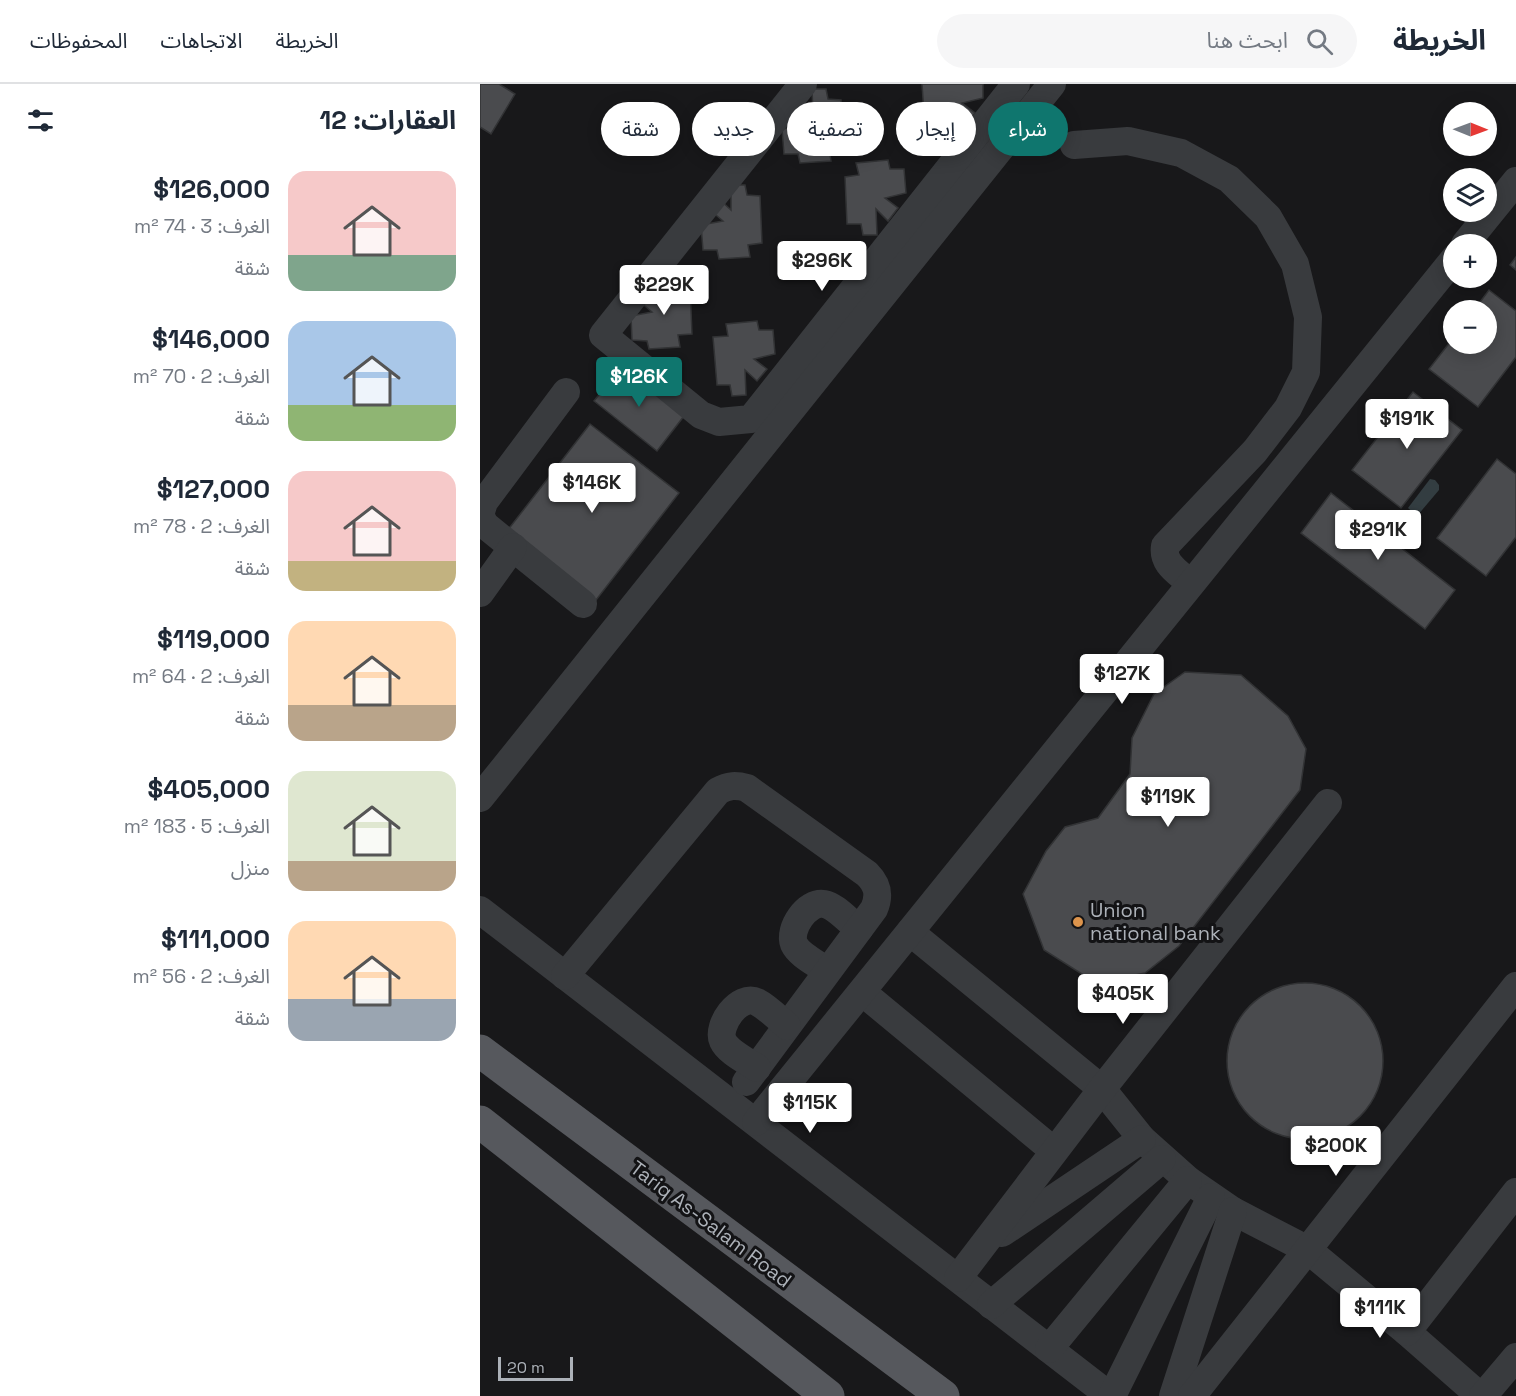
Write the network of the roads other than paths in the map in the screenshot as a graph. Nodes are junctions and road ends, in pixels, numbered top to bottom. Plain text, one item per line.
1 (803, 84) edge
2 (1017, 84) edge
3 (1052, 84) edge
4 (1074, 145) dead end
5 (1516, 181) edge
6 (1473, 234) edge
7 (1443, 272) edge
8 (566, 392) dead end
9 (513, 547) junction
10 (1190, 583) junction
11 (480, 593) edge
12 (583, 604) dead end
13 (480, 798) edge
14 (1328, 803) dead end
15 (480, 910) edge
16 (859, 929) junction
17 (910, 932) junction
18 (827, 971) junction
19 (565, 976) junction
20 (1516, 986) edge
21 (862, 992) junction
22 (787, 1026) junction
23 (480, 1052) edge
24 (1102, 1089) junction
25 (480, 1122) edge
26 (756, 1122) junction
27 (1142, 1139) junction
28 (1054, 1151) junction
29 (1162, 1159) junction
30 (1188, 1180) junction
31 (1516, 1192) edge
32 (1222, 1204) junction
33 (982, 1246) junction
34 (1308, 1250) junction
35 (957, 1278) junction
36 (991, 1305) junction
37 (1407, 1332) junction
38 (1049, 1349) junction
39 (1516, 1357) edge
40 (828, 1396) edge
41 (943, 1396) edge
42 (1111, 1396) edge
43 (1173, 1396) edge
44 (1192, 1396) edge
45 (1482, 1396) edge

1 - 2 street
3 - 13 street
4 - 10 street
5 - 6 street
7 - 10 street
8 - 9 street
9 - 11 street
9 - 12 street
10 - 17 street
14 - 24 street
15 - 19 street
16 - 18 street
16 - 18 street
16 - 19 street
17 - 21 street
17 - 24 street
18 - 22 street
19 - 26 street
20 - 34 street
21 - 26 street
21 - 28 street
22 - 22 street
23 - 41 main road, Tariq As-Salam Road
24 - 27 street
24 - 28 street
25 - 40 main road
26 - 35 street
27 - 29 street
27 - 33 street
28 - 33 street
29 - 30 street
29 - 36 street
30 - 32 street
30 - 38 street
31 - 37 street
32 - 34 street
32 - 42 street
32 - 43 street
33 - 35 street
34 - 37 street
34 - 44 street
35 - 36 street
36 - 38 street
37 - 45 street
38 - 42 street
39 - 45 street

